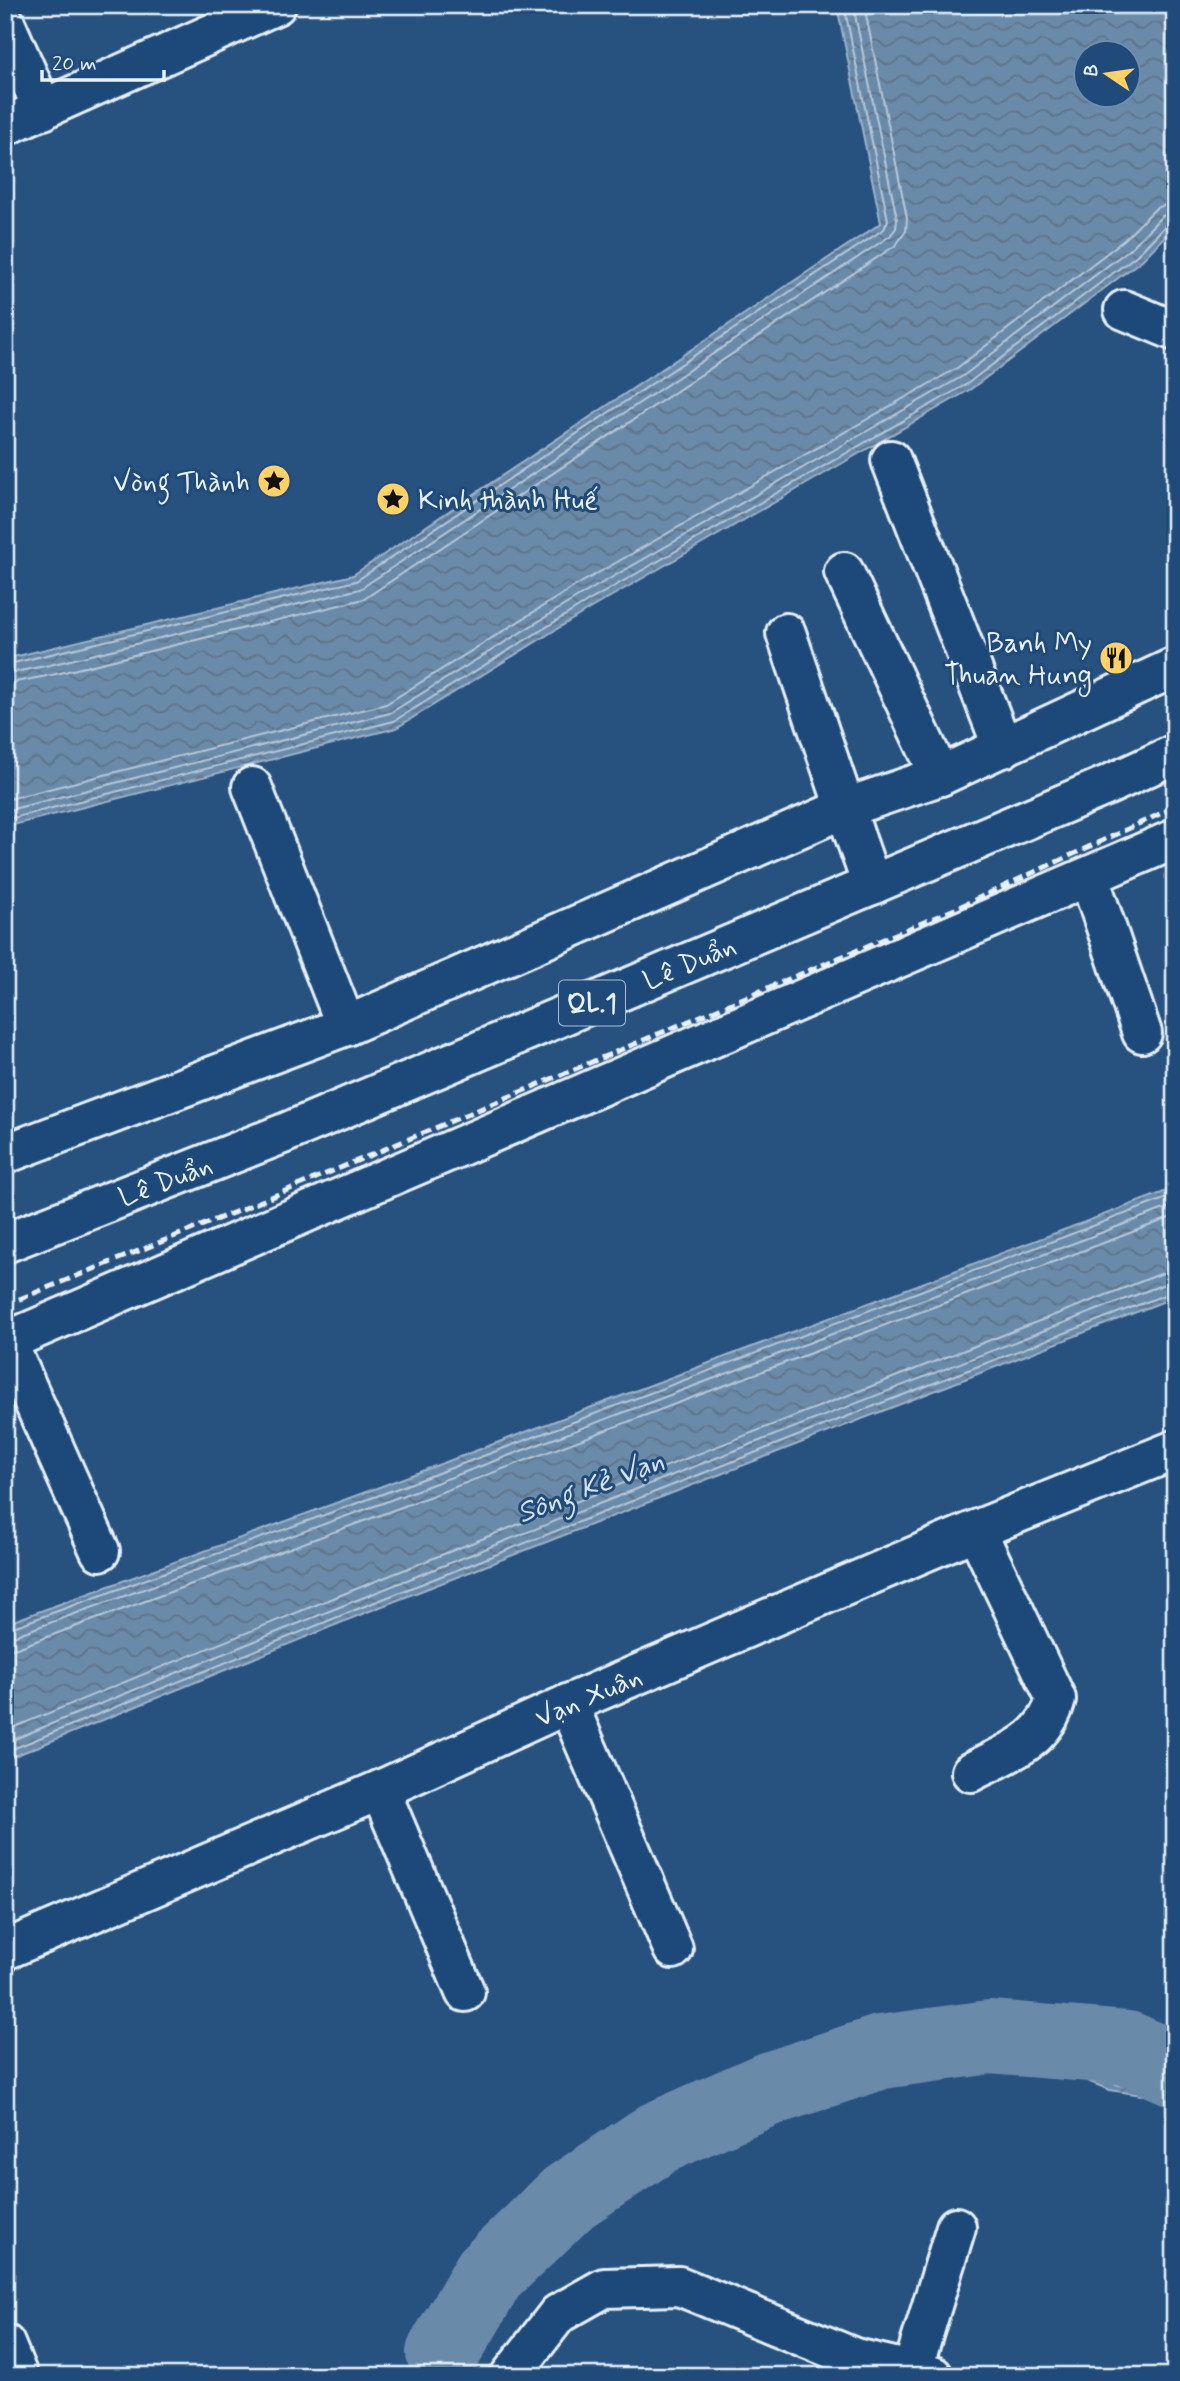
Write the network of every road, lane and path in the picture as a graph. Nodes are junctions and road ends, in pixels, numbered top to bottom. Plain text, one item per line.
1 (276, 5) edge
2 (5, 23) edge
3 (43, 110) junction
4 (5, 126) edge
5 (1124, 310) dead end
6 (1175, 331) edge
7 (891, 460) dead end
8 (844, 572) dead end
9 (786, 633) dead end
10 (1175, 667) edge
11 (1003, 748) junction
12 (1175, 754) edge
13 (940, 776) junction
14 (252, 787) dead end
15 (845, 808) junction
16 (1175, 839) edge
17 (1090, 877) junction
18 (872, 885) junction
19 (346, 1026) junction
20 (1142, 1032) dead end
21 (5, 1154) edge
22 (5, 1243) edge
23 (6, 1342) edge
24 (1175, 1450) edge
25 (976, 1530) junction
26 (100, 1551) dead end
27 (568, 1704) junction
28 (971, 1772) dead end
29 (380, 1790) junction
30 (673, 1949) dead end
31 (5, 1950) edge
32 (465, 1992) dead end
33 (956, 2227) dead end
34 (5, 2344) edge
35 (922, 2374) edge
36 (18, 2376) edge
37 (510, 2376) edge

1 - 3 main road
2 - 3 main road
3 - 4 main road
5 - 6 main road
7 - 11 main road
8 - 13 main road
9 - 15 main road
10 - 11 main road
11 - 13 main road
12 - 18 main road, Lê Duẩn / QL.1
13 - 15 main road
14 - 19 main road
15 - 18 main road
15 - 19 main road
16 - 17 main road
17 - 20 main road
17 - 23 main road
18 - 22 main road, Lê Duẩn / QL.1
19 - 21 main road
23 - 26 main road
24 - 25 main road, Vạn Xuân
25 - 27 main road, Vạn Xuân
25 - 28 main road
27 - 29 main road, Vạn Xuân
27 - 30 main road
29 - 31 main road, Vạn Xuân
29 - 32 main road
33 - 35 main road
34 - 36 main road
35 - 37 main road

